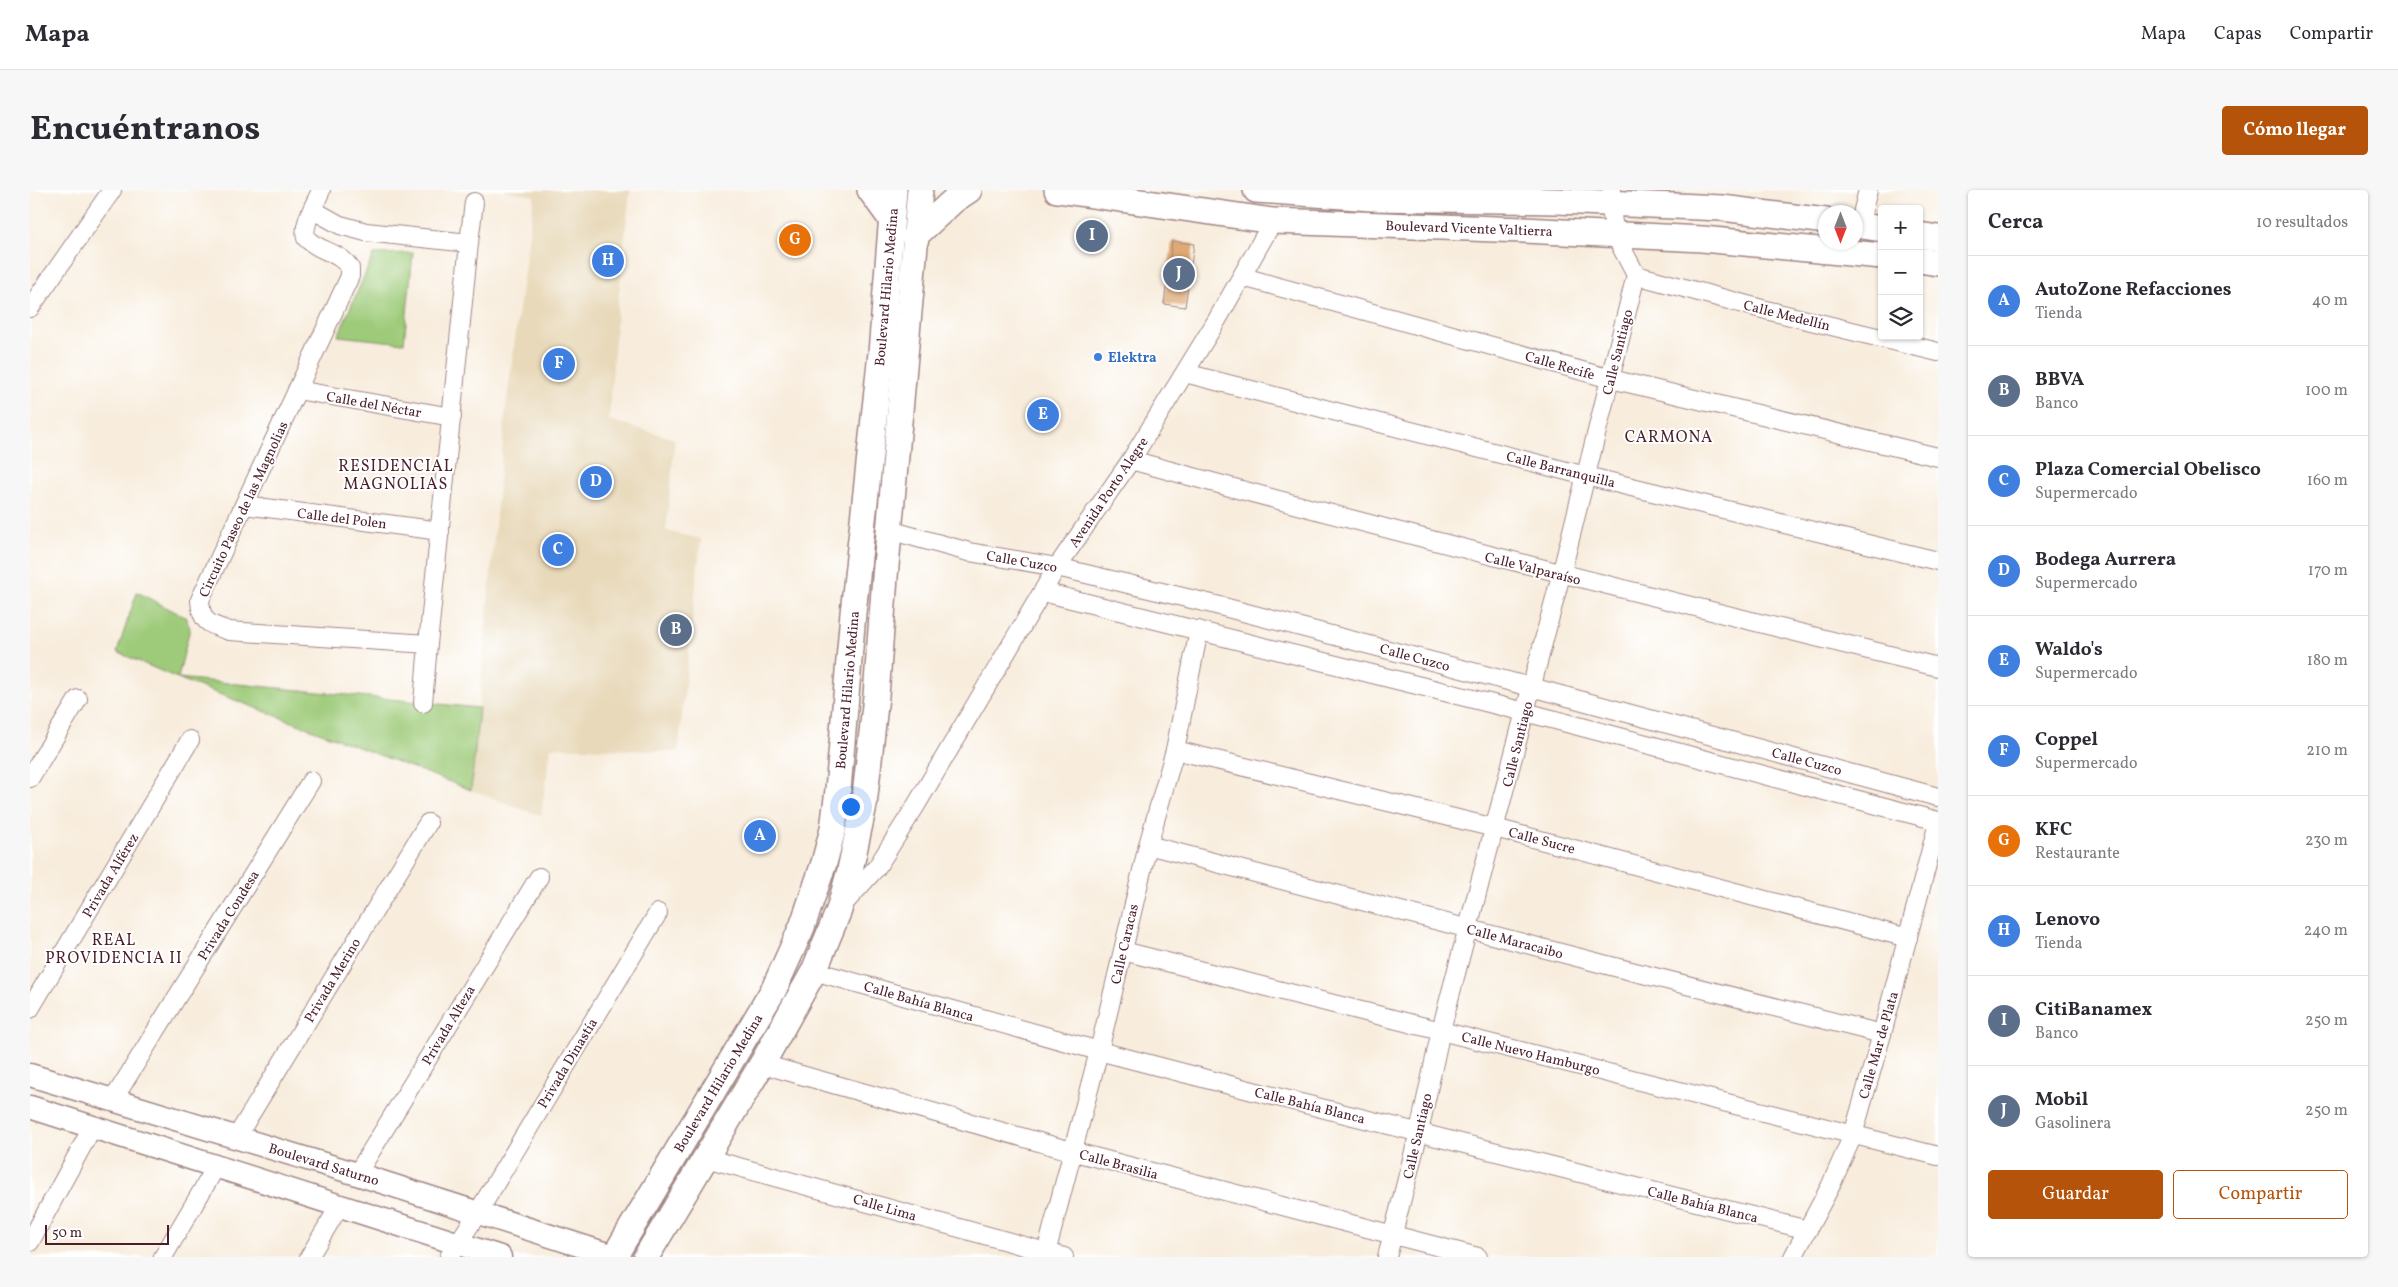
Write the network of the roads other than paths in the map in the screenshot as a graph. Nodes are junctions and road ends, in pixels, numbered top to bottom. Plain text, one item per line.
1 (112, 190) edge
2 (322, 190) edge
3 (870, 190) edge
4 (894, 190) edge
5 (920, 190) edge
6 (969, 190) edge
7 (1056, 190) edge
8 (1256, 190) edge
9 (1868, 190) edge
10 (1298, 192) edge
11 (1611, 197) edge
12 (474, 202) dead end
13 (313, 210) junction
14 (891, 219) junction
15 (1818, 220) edge
16 (1273, 221) junction
17 (1865, 227) edge
18 (1615, 234) junction
19 (1923, 236) edge
20 (914, 237) junction
21 (1938, 238) edge
22 (469, 243) junction
23 (1878, 256) edge
24 (1923, 261) edge
25 (1938, 264) edge
26 (1636, 274) junction
27 (1243, 277) junction
28 (30, 308) edge
29 (1938, 352) edge
30 (1185, 372) junction
31 (1611, 379) junction
32 (297, 390) junction
33 (452, 417) junction
34 (1938, 456) edge
35 (1131, 460) junction
36 (1586, 476) junction
37 (244, 505) junction
38 (440, 530) junction
39 (889, 530) junction
40 (1938, 561) edge
41 (1057, 567) junction
42 (1561, 575) junction
43 (1043, 592) junction
44 (1199, 630) junction
45 (428, 644) junction
46 (1938, 667) edge
47 (1531, 687) junction
48 (78, 699) dead end
49 (422, 702) dead end
50 (1526, 712) junction
51 (190, 740) dead end
52 (1175, 750) junction
53 (30, 778) edge
54 (311, 781) dead end
55 (1938, 797) edge
56 (1938, 822) edge
57 (428, 823) dead end
58 (1495, 828) junction
59 (1148, 846) junction
60 (539, 877) dead end
61 (840, 910) junction
62 (658, 913) dead end
63 (1468, 928) junction
64 (1908, 938) junction
65 (1123, 951) junction
66 (814, 971) junction
67 (30, 1009) edge
68 (1441, 1030) junction
69 (1882, 1034) junction
70 (1099, 1051) junction
71 (762, 1064) junction
72 (30, 1075) edge
73 (114, 1100) junction
74 (30, 1107) edge
75 (92, 1128) junction
76 (1419, 1132) junction
77 (1853, 1135) junction
78 (236, 1138) junction
79 (1072, 1151) junction
80 (1938, 1156) edge
81 (706, 1158) junction
82 (216, 1167) junction
83 (357, 1174) junction
84 (340, 1205) junction
85 (477, 1214) junction
86 (1808, 1230) junction
87 (1392, 1236) junction
88 (30, 1242) edge
89 (453, 1250) edge
90 (1045, 1255) edge
91 (163, 1257) edge
92 (308, 1257) edge
93 (500, 1257) edge
94 (615, 1257) edge
95 (646, 1257) edge
96 (1064, 1257) edge
97 (1387, 1257) edge
98 (1478, 1257) edge
99 (1793, 1257) edge

1 - 28 street
2 - 13 street, Circuito Paseo de las Magnolias
3 - 14 main road
4 - 14 main road, Boulevard Hilario Medina
5 - 20 main road, Boulevard Hilario Medina
6 - 20 main road
7 - 16 main road, Boulevard Vicente Valtierra
8 - 10 main road, Boulevard Vicente Valtierra
9 - 17 street
10 - 11 main road, Boulevard Vicente Valtierra
11 - 15 main road, Boulevard Vicente Valtierra
11 - 18 street
12 - 22 street
13 - 22 street
13 - 32 street, Circuito Paseo de las Magnolias
14 - 94 main road, Boulevard Hilario Medina
16 - 18 main road, Boulevard Vicente Valtierra
16 - 27 street, Avenida Porto Alegre
18 - 23 main road, Boulevard Vicente Valtierra
18 - 26 street
19 - 21 main road
20 - 39 main road, Boulevard Hilario Medina
22 - 33 street
24 - 25 main road
26 - 29 street, Calle Medellín
26 - 31 street, Calle Santiago
27 - 30 street, Avenida Porto Alegre
27 - 31 street, Calle Recife
30 - 35 street, Avenida Porto Alegre
30 - 36 street, Calle Barranquilla
31 - 34 street, Calle Recife
31 - 36 street, Calle Santiago
32 - 33 street, Calle del Néctar
32 - 37 street, Circuito Paseo de las Magnolias
33 - 38 street
35 - 41 street, Avenida Porto Alegre
35 - 42 street, Calle Valparaíso
36 - 40 street, Calle Barranquilla
36 - 42 street, Calle Santiago
37 - 38 street, Calle del Polen
37 - 45 street, Circuito Paseo de las Magnolias
38 - 45 street
39 - 41 street, Calle Cuzco
39 - 61 main road, Boulevard Hilario Medina
41 - 43 street, Avenida Porto Alegre
41 - 47 street, Calle Cuzco
42 - 46 street, Calle Valparaíso
42 - 47 street, Calle Santiago
43 - 44 street, Calle Cuzco
43 - 61 street, Avenida Porto Alegre
44 - 50 street, Calle Cuzco
44 - 52 street, Calle Caracas
45 - 49 street
47 - 50 street, Calle Santiago
47 - 55 street, Calle Cuzco
48 - 53 street
50 - 56 street, Calle Cuzco
50 - 58 street, Calle Santiago
51 - 67 street, Privada Alférez
52 - 58 street, Calle Sucre
52 - 59 street, Calle Caracas
54 - 73 street, Privada Condesa
56 - 64 street, Calle Mar de Plata
57 - 78 street, Privada Merino
58 - 63 street, Calle Santiago
58 - 64 street, Calle Sucre
59 - 63 street, Calle Maracaibo
59 - 65 street, Calle Caracas
60 - 83 street, Privada Alteza
61 - 66 main road, Boulevard Hilario Medina
62 - 85 street, Privada Dinastía
63 - 68 street, Calle Santiago
63 - 69 street, Calle Maracaibo
64 - 69 street, Calle Mar de Plata
65 - 68 street, Calle Nuevo Hamburgo
65 - 70 street, Calle Caracas
66 - 70 street, Calle Bahía Blanca
66 - 71 main road, Boulevard Hilario Medina
68 - 76 street, Calle Santiago
68 - 77 street, Calle Nuevo Hamburgo
69 - 77 street, Calle Mar de Plata
70 - 76 street, Calle Bahía Blanca
70 - 79 street, Calle Caracas
71 - 79 street, Calle Brasilia
71 - 81 main road, Boulevard Hilario Medina
72 - 73 street, Boulevard Saturno
73 - 78 street, Boulevard Saturno
74 - 75 street
75 - 82 street
75 - 88 street
76 - 86 street, Calle Bahía Blanca
76 - 87 street, Calle Santiago
77 - 80 street, Calle Nuevo Hamburgo
77 - 86 street, Calle Mar de Plata
78 - 83 street, Boulevard Saturno
79 - 87 street, Calle Brasilia
79 - 90 street, Calle Caracas
81 - 90 street, Calle Lima
81 - 95 main road, Boulevard Hilario Medina
82 - 84 street
82 - 91 street
83 - 85 street, Boulevard Saturno
84 - 89 street
84 - 92 street
85 - 89 street, Privada Dinastía
85 - 94 street, Boulevard Saturno
86 - 99 street, Calle Mar de Plata
87 - 97 street, Calle Santiago
87 - 98 street, Calle Brasilia
89 - 93 street
90 - 96 street, Calle Lima

